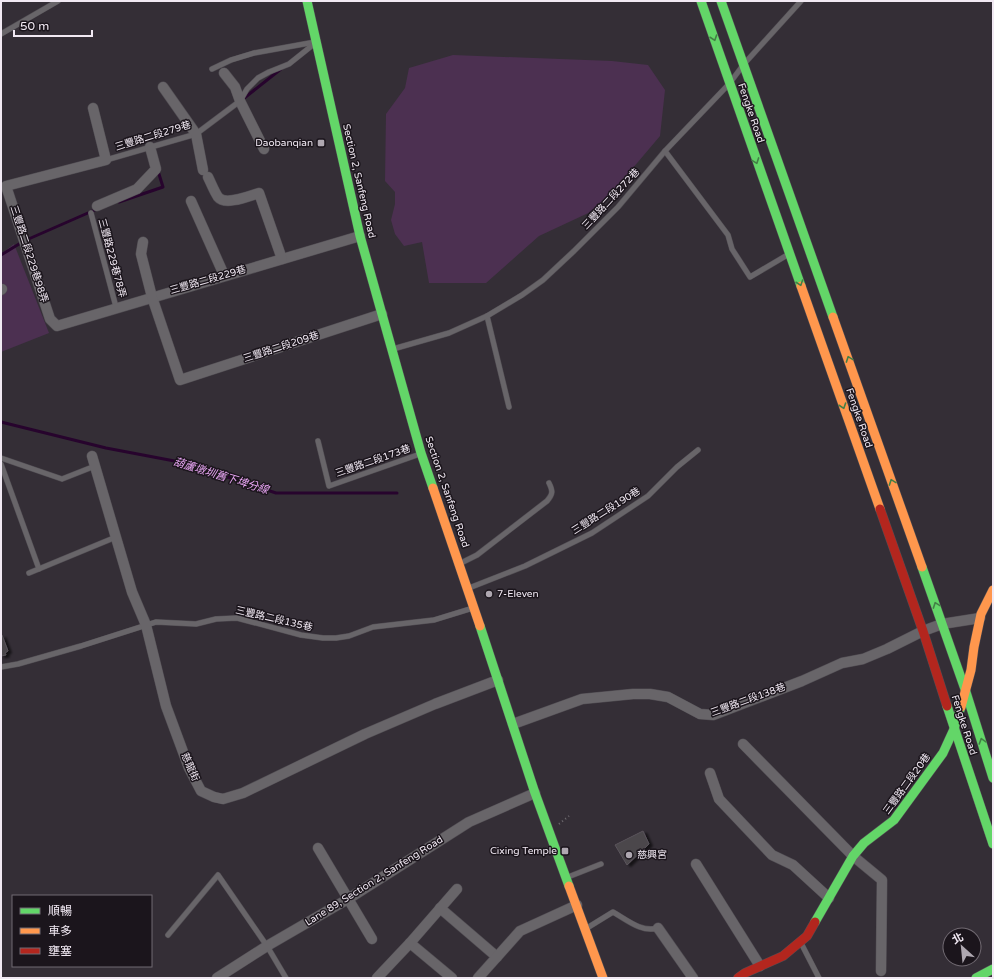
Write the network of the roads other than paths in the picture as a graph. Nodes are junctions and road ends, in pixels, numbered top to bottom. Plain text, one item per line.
1 (58, 1) edge
2 (307, 1) edge
3 (701, 1) edge
4 (721, 1) edge
5 (801, 1) edge
6 (1, 34) edge
7 (316, 42) junction
8 (744, 64) junction
9 (212, 69) dead end
10 (224, 74) dead end
11 (729, 84) junction
12 (163, 87) dead end
13 (240, 101) junction
14 (93, 108) dead end
15 (196, 134) junction
16 (150, 147) junction
17 (264, 149) dead end
18 (666, 152) junction
19 (106, 160) junction
20 (191, 201) dead end
21 (94, 209) joint
22 (360, 236) junction
23 (143, 242) dead end
24 (789, 254) junction
25 (282, 260) junction
26 (224, 275) junction
27 (152, 297) junction
28 (116, 307) junction
29 (382, 314) junction
30 (488, 316) junction
31 (57, 326) joint
32 (392, 350) junction
33 (509, 407) dead end
34 (318, 441) dead end
35 (698, 450) dead end
36 (421, 453) junction
37 (1, 458) edge
38 (93, 461) joint
39 (1, 464) edge
40 (549, 483) dead end
41 (116, 537) junction
42 (460, 564) junction
43 (39, 569) junction
44 (29, 573) dead end
45 (468, 588) junction
46 (993, 590) edge
47 (474, 608) junction
48 (980, 618) junction
49 (942, 624) junction
50 (146, 625) junction
51 (922, 631) junction
52 (1, 667) edge
53 (498, 680) junction
54 (966, 692) junction
55 (513, 724) junction
56 (954, 730) junction
57 (743, 744) dead end
58 (710, 773) dead end
59 (993, 778) edge
60 (535, 793) junction
61 (993, 844) edge
62 (318, 848) dead end
63 (853, 856) junction
64 (601, 864) dead end
65 (696, 864) dead end
66 (567, 877) junction
67 (457, 888) dead end
68 (828, 898) junction
69 (348, 899) junction
70 (578, 905) junction
71 (440, 908) junction
72 (658, 928) joint
73 (586, 929) junction
74 (168, 935) dead end
75 (372, 939) dead end
76 (410, 943) junction
77 (800, 943) junction
78 (268, 946) junction
79 (497, 956) junction
80 (760, 966) junction
81 (993, 969) edge
82 (881, 971) dead end
83 (217, 978) edge
84 (286, 978) edge
85 (377, 978) edge
86 (452, 978) edge
87 (478, 978) edge
88 (603, 978) edge
89 (693, 978) edge
90 (738, 978) edge
91 (819, 978) edge
92 (976, 978) edge

1 - 6 lane
2 - 7 street, Section 2, Sanfeng Road
3 -> 11 street, Fengke Road
4 - 8 street, Fengke Road
5 - 8 lane, 三豐路二段272巷
7 - 9 lane
7 - 13 lane, 三豐路二段279巷
7 - 22 street, Section 2, Sanfeng Road
8 - 11 lane, 三豐路二段272巷
49 -> 8 street, Fengke Road
10 - 13 street
11 - 18 lane, 三豐路二段272巷
11 -> 24 street, Fengke Road
12 - 15 street
13 - 15 lane, 三豐路二段279巷
13 - 17 street
14 - 19 street
15 - 16 lane, 三豐路二段279巷
15 - 25 street
16 - 19 lane, 三豐路二段279巷
16 - 21 street
18 - 24 lane
18 - 30 lane, 三豐路二段272巷
19 - 31 street, 三豐路二段229巷98弄
20 - 26 street
21 - 28 lane, 三豐路229巷78弄
22 - 25 street, 三豐路二段229巷
22 - 29 street, Section 2, Sanfeng Road
23 - 27 street
24 -> 51 street, Fengke Road
25 - 26 street, 三豐路二段229巷
26 - 27 street, 三豐路二段229巷
27 - 28 street, 三豐路二段229巷
27 - 29 street, 三豐路二段209巷
28 - 31 street, 三豐路二段229巷
29 - 32 street, Section 2, Sanfeng Road
30 - 32 lane, 三豐路二段272巷
30 - 33 lane
32 - 36 street, Section 2, Sanfeng Road
34 - 36 lane, 三豐路二段173巷
35 - 45 lane, 三豐路二段190巷
36 - 42 street, Section 2, Sanfeng Road
37 - 38 lane
38 - 41 street, 慈龍街
39 - 43 lane
40 - 42 lane
41 - 43 lane
41 - 50 street, 慈龍街
42 - 45 street, Section 2, Sanfeng Road
43 - 44 lane
45 - 47 street, Section 2, Sanfeng Road
46 - 48 street, 三豐路二段20巷
47 - 50 lane, 三豐路二段135巷
47 - 53 street, Section 2, Sanfeng Road
48 - 49 street, 三豐路二段138巷
48 - 54 street, 三豐路二段20巷
49 - 51 street, 三豐路二段138巷
49 - 54 street, Fengke Road
50 - 52 lane, 三豐路二段135巷
50 - 53 street, 慈龍街
51 - 55 street, 三豐路二段138巷
51 - 56 street, Fengke Road
53 - 55 street, Section 2, Sanfeng Road
54 - 56 street, 三豐路二段20巷
59 -> 54 street, Fengke Road
55 - 60 street, Section 2, Sanfeng Road
56 - 61 street, Fengke Road
56 - 63 street, 三豐路二段20巷
57 - 63 street
58 - 68 street
60 - 66 street, Section 2, Sanfeng Road
60 - 69 street, Lane 89, Section 2, Sanfeng Road
62 - 69 street
63 - 68 street, 三豐路二段20巷
63 - 82 street
64 - 66 lane
65 - 80 street
66 - 70 street, Section 2, Sanfeng Road
67 - 71 street
68 - 77 street, 三豐路二段20巷
69 - 75 street
69 - 78 street, Lane 89, Section 2, Sanfeng Road
70 - 73 street, Section 2, Sanfeng Road
70 - 79 street
71 - 76 street
71 - 79 street
72 - 73 lane
72 - 89 street
73 - 88 street, Section 2, Sanfeng Road
74 - 78 lane
76 - 85 street
76 - 86 street
77 - 80 street, 三豐路二段20巷
77 - 91 lane
78 - 83 street, Lane 89, Section 2, Sanfeng Road
78 - 84 lane
79 - 87 street
80 - 90 street, 三豐路二段20巷
81 - 92 street

